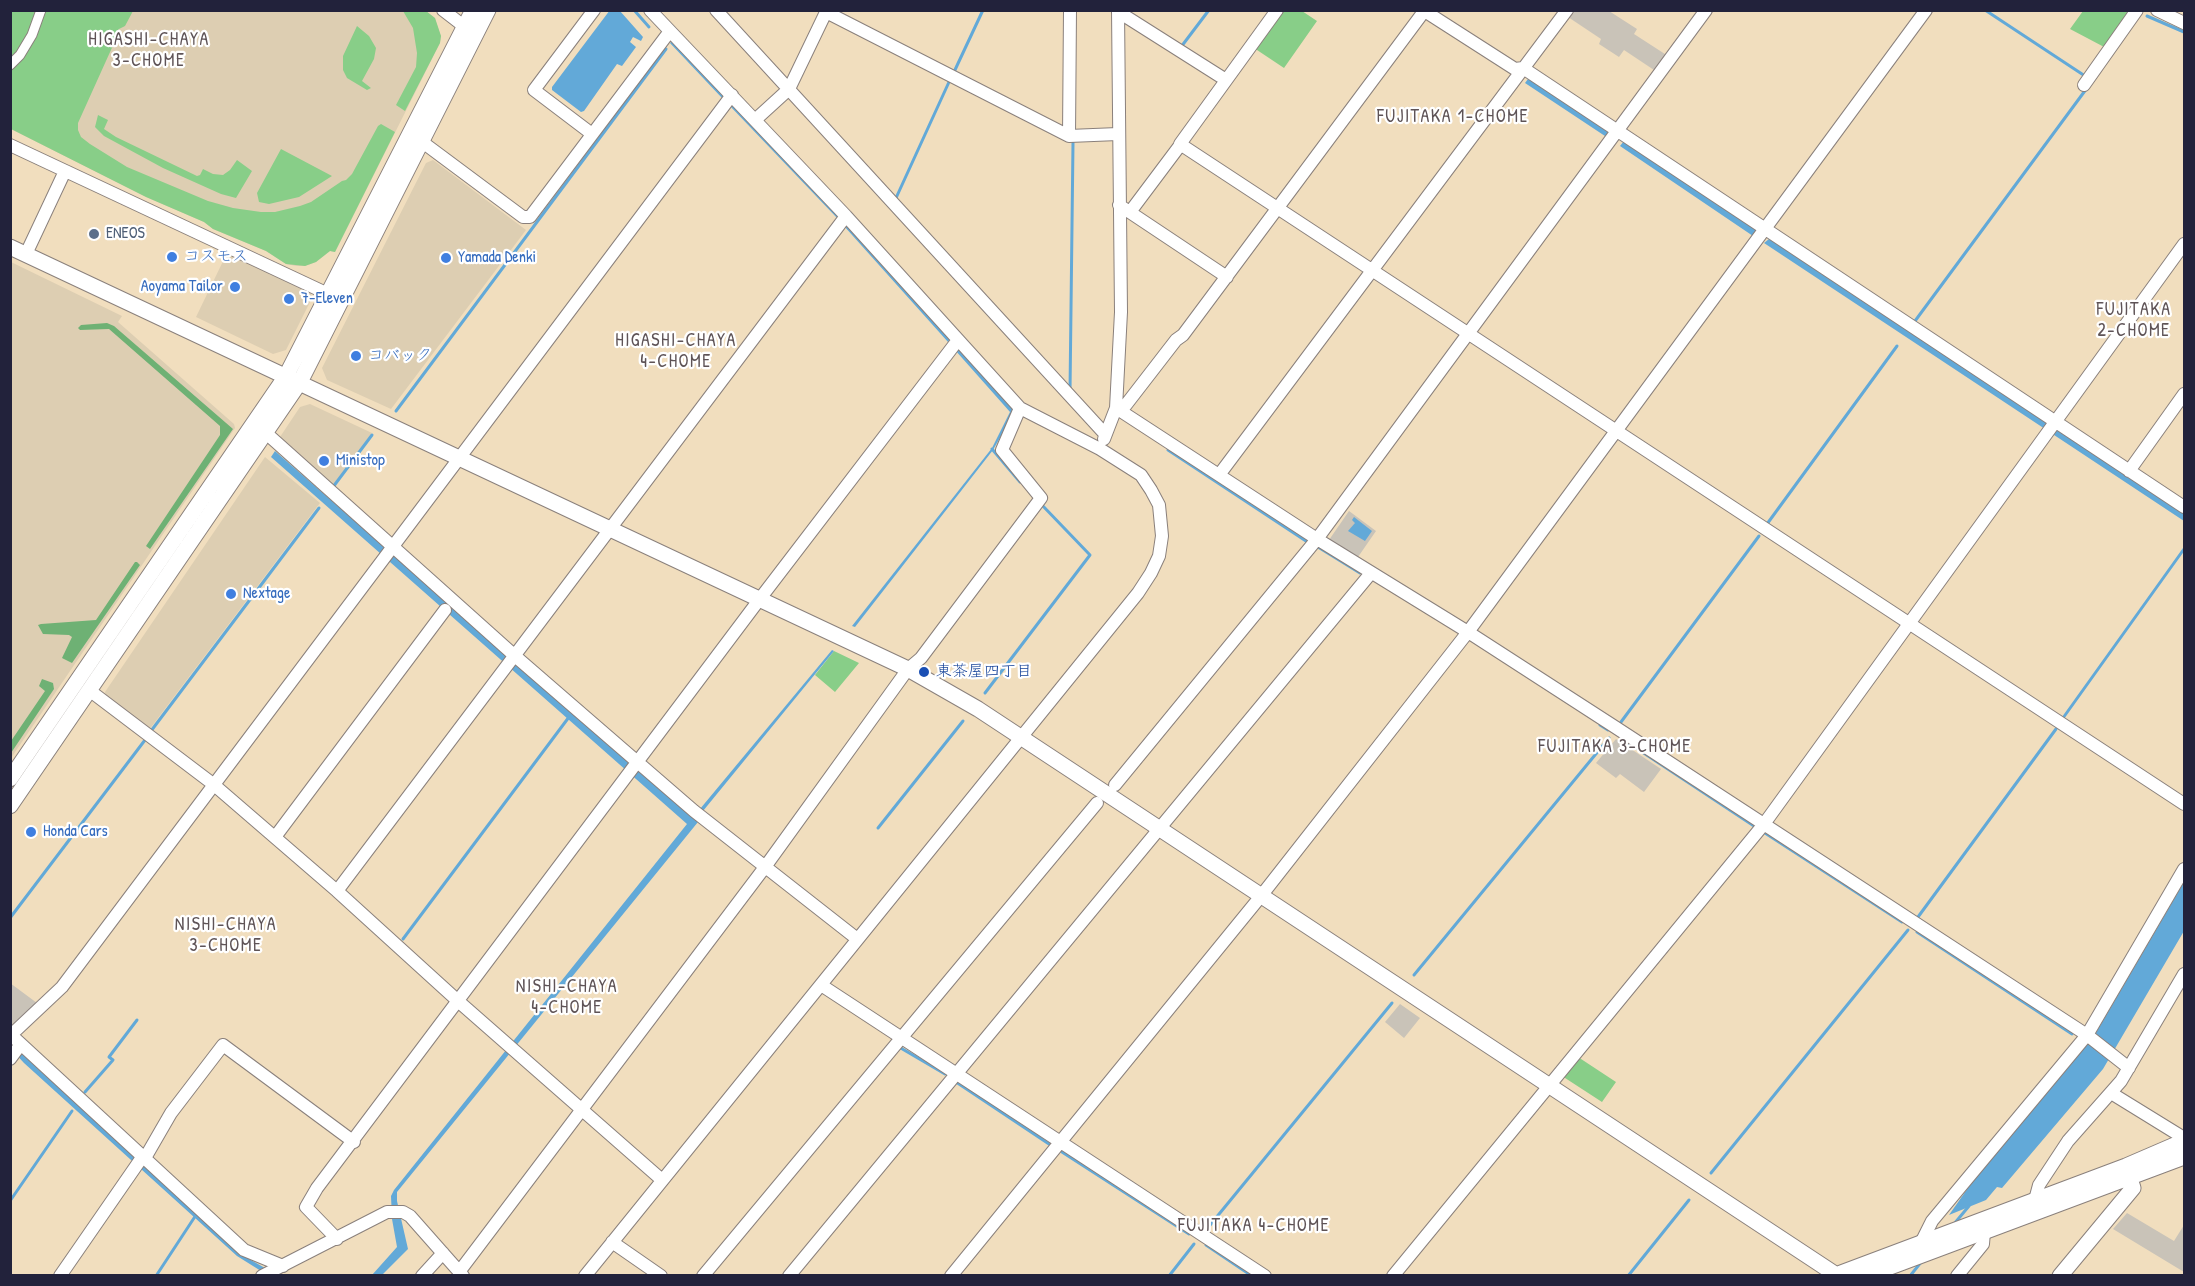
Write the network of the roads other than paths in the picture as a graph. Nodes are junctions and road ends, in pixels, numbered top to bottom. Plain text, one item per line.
1 (41, 10) edge
2 (443, 10) edge
3 (473, 10) edge
4 (488, 10) edge
5 (594, 10) edge
6 (650, 10) edge
7 (716, 10) edge
8 (1070, 10) edge
9 (1277, 10) edge
10 (1567, 10) edge
11 (1926, 10) edge
12 (2137, 10) edge
13 (2157, 10) edge
14 (826, 11) edge
15 (1424, 11) edge
16 (1701, 12) edge
17 (1125, 14) edge
18 (2184, 23) edge
19 (465, 27) junction
20 (670, 31) junction
21 (10, 65) edge
22 (1523, 68) junction
23 (1226, 80) junction
24 (2084, 85) dead end
25 (789, 89) junction
26 (732, 95) junction
27 (755, 120) junction
28 (1618, 131) junction
29 (592, 134) junction
30 (1118, 134) junction
31 (1069, 136) junction
32 (421, 141) junction
33 (1181, 144) junction
34 (10, 145) edge
35 (65, 171) junction
36 (1119, 205) junction
37 (1278, 208) junction
38 (1130, 212) junction
39 (846, 216) junction
40 (1765, 230) junction
41 (2184, 244) edge
42 (10, 247) edge
43 (26, 254) junction
44 (1373, 271) junction
45 (1227, 277) junction
46 (328, 294) junction
47 (1469, 334) junction
48 (958, 339) junction
49 (293, 379) junction
50 (2184, 394) edge
51 (1020, 408) junction
52 (1116, 408) junction
53 (2052, 426) junction
54 (1616, 432) junction
55 (266, 433) junction
56 (1106, 434) junction
57 (1100, 449) junction
58 (460, 459) junction
59 (2129, 471) junction
60 (1219, 475) junction
61 (2184, 507) edge
62 (609, 528) junction
63 (1317, 539) junction
64 (389, 551) junction
65 (1371, 573) junction
66 (759, 600) junction
67 (445, 610) dead end
68 (1908, 624) junction
69 (1468, 632) junction
70 (511, 660) junction
71 (908, 669) junction
72 (89, 690) junction
73 (1021, 738) junction
74 (634, 768) junction
75 (10, 779) edge
76 (213, 784) junction
77 (1115, 785) dead end
78 (1097, 803) dead end
79 (2184, 804) edge
80 (10, 806) edge
81 (1764, 824) junction
82 (1159, 828) junction
83 (275, 837) junction
84 (765, 867) junction
85 (2184, 869) edge
86 (337, 891) junction
87 (1261, 896) junction
88 (856, 938) junction
89 (2184, 974) edge
90 (821, 985) junction
91 (458, 1001) junction
92 (11, 1035) edge
93 (2089, 1037) junction
94 (902, 1038) junction
95 (16, 1052) edge
96 (2129, 1068) junction
97 (956, 1073) junction
98 (1550, 1084) junction
99 (2111, 1093) junction
100 (581, 1109) junction
101 (2184, 1140) edge
102 (354, 1142) junction
103 (1061, 1142) junction
104 (2184, 1157) edge
105 (141, 1160) junction
106 (2128, 1172) junction
107 (662, 1180) junction
108 (2036, 1200) junction
109 (1984, 1225) junction
110 (337, 1239) junction
111 (612, 1242) junction
112 (1921, 1243) junction
113 (443, 1253) junction
114 (270, 1272) edge
115 (1861, 1273) edge
116 (461, 1274) edge
117 (60, 1275) edge
118 (422, 1275) edge
119 (585, 1275) edge
120 (661, 1275) edge
121 (703, 1275) edge
122 (789, 1275) edge
123 (951, 1275) edge
124 (1265, 1275) edge
125 (1393, 1275) edge
126 (1835, 1275) edge
127 (1958, 1275) edge
128 (2060, 1275) edge

1 - 21 street
2 - 19 street
3 - 19 street
4 - 32 street
5 - 29 street
6 - 20 street
7 - 25 street
8 - 31 street
9 - 23 street
10 - 22 street
11 - 40 street
12 - 24 street
13 - 18 street
14 - 25 street
14 - 31 street
15 - 22 street
15 - 37 street
16 - 28 street
17 - 23 street
17 - 30 street
19 - 46 street
20 - 26 street
20 - 29 street
22 - 28 street
22 - 44 street
23 - 33 street
25 - 27 street
25 - 56 street
26 - 27 street
26 - 58 street
27 - 39 street
28 - 40 street
28 - 47 street
29 - 32 street
30 - 31 street
30 - 36 street
32 - 49 street
33 - 37 street
33 - 38 street
34 - 35 street
35 - 43 street
35 - 46 street
36 - 38 street
36 - 52 street
37 - 44 street
37 - 45 street
38 - 45 street
39 - 48 street
39 - 62 street
40 - 53 street
40 - 54 street
41 - 53 street
42 - 43 street
43 - 49 street
44 - 47 street
44 - 60 street
45 - 52 street
46 - 49 street
47 - 54 street
47 - 63 street
48 - 51 street
48 - 66 street
49 - 55 street
49 - 58 street
49 - 75 street
50 - 59 street
51 - 57 street
51 - 71 street
52 - 56 street
52 - 60 street
53 - 59 street
53 - 68 street
54 - 68 street
54 - 69 street
55 - 64 street
55 - 72 street
56 - 57 street
57 - 73 street
58 - 62 street
58 - 64 street
59 - 61 street
60 - 63 street
62 - 66 street
62 - 70 street
63 - 65 street
63 - 77 street
64 - 70 street
64 - 76 street
65 - 69 street
65 - 82 street
66 - 71 street
66 - 74 street
67 - 83 street
68 - 79 street
68 - 81 street
69 - 81 street
69 - 87 street
70 - 74 street
70 - 86 street
71 - 73 street
71 - 84 street
72 - 76 street
72 - 80 street
73 - 82 street
73 - 88 street
74 - 84 street
74 - 91 street
76 - 83 street
76 - 92 street
78 - 94 street
81 - 93 street
81 - 98 street
82 - 87 street
82 - 97 street
83 - 86 street
84 - 88 street
84 - 100 street
85 - 93 street
86 - 91 street
87 - 98 street
87 - 103 street
88 - 90 street
89 - 96 street
90 - 94 street
90 - 107 street
91 - 100 street
91 - 102 street
92 - 95 street
93 - 96 street
93 - 112 street
94 - 97 street
94 - 121 street
95 - 105 street
96 - 99 street
97 - 103 street
97 - 122 street
98 - 125 street
98 - 126 street
99 - 101 street
99 - 108 street
100 - 107 street
100 - 116 street
101 - 106 street
102 - 105 street
102 - 110 street
103 - 123 street
103 - 124 street
104 - 106 street
105 - 114 street
105 - 117 street
106 - 108 street
106 - 109 street
106 - 128 street
107 - 111 street
108 - 109 street
109 - 112 street
109 - 115 street
109 - 127 street
110 - 113 street
110 - 114 street
111 - 119 street
111 - 120 street
112 - 115 street
113 - 116 street
113 - 118 street
115 - 126 street

